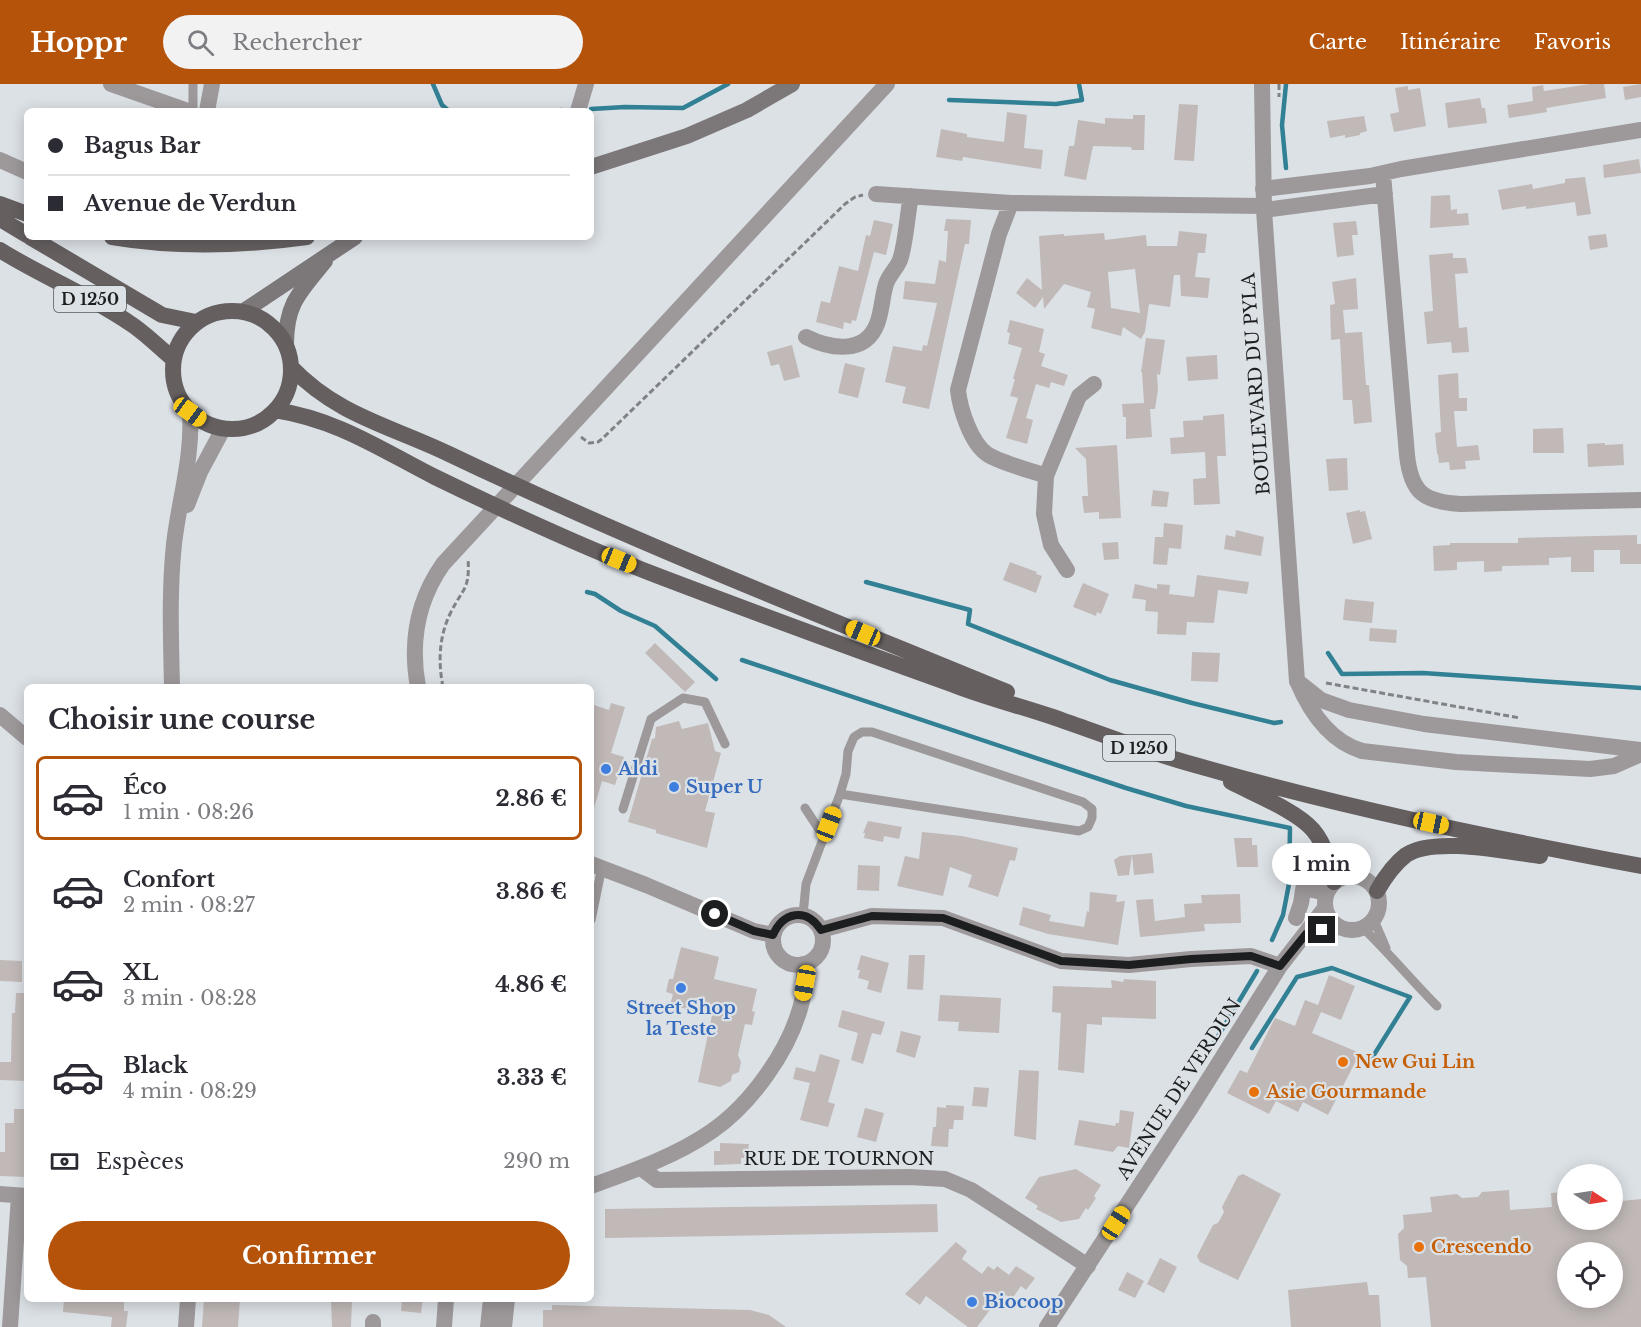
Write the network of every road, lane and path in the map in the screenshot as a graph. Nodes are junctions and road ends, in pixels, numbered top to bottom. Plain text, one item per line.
1 (111, 84) edge
2 (193, 84) edge
3 (212, 84) edge
4 (586, 84) edge
5 (792, 84) edge
6 (887, 84) edge
7 (1262, 84) edge
8 (1279, 84) edge
9 (1279, 100) dead end
10 (179, 108) edge
11 (193, 108) edge
12 (208, 108) edge
13 (579, 108) edge
14 (1641, 130) edge
15 (0, 160) edge
16 (594, 166) edge
17 (24, 171) edge
18 (1383, 174) junction
19 (1263, 189) junction
20 (876, 194) joint
21 (1386, 194) junction
22 (910, 196) junction
23 (1011, 203) junction
24 (0, 204) edge
25 (1264, 208) junction
26 (24, 213) edge
27 (0, 219) edge
28 (24, 234) edge
29 (35, 240) edge
30 (134, 240) edge
31 (284, 240) edge
32 (350, 240) edge
33 (0, 250) edge
34 (331, 254) junction
35 (244, 311) junction
36 (196, 322) junction
37 (806, 337) dead end
38 (286, 344) junction
39 (173, 359) junction
40 (291, 368) junction
41 (1095, 384) dead end
42 (275, 410) junction
43 (190, 412) junction
44 (223, 429) junction
45 (580, 435) dead end
46 (1046, 476) junction
47 (1641, 500) edge
48 (468, 545) junction
49 (174, 546) junction
50 (1067, 570) dead end
51 (1321, 680) dead end
52 (1297, 681) junction
53 (172, 684) edge
54 (418, 684) edge
55 (443, 684) edge
56 (0, 715) edge
57 (1528, 720) dead end
58 (1067, 722) junction
59 (24, 735) edge
60 (725, 744) dead end
61 (1641, 750) edge
62 (1641, 754) edge
63 (1201, 767) junction
64 (840, 794) junction
65 (805, 808) dead end
66 (623, 809) dead end
67 (824, 837) junction
68 (1308, 859) dead end
69 (596, 866) edge
70 (1641, 867) edge
71 (594, 888) edge
72 (1304, 888) junction
73 (1377, 891) junction
74 (1329, 895) junction
75 (802, 915) junction
76 (1296, 918) dead end
77 (1368, 924) junction
78 (1338, 926) junction
79 (821, 930) junction
80 (1306, 934) junction
81 (773, 935) junction
82 (1386, 950) junction
83 (804, 964) junction
84 (1280, 966) junction
85 (1437, 1006) dead end
86 (641, 1168) junction
87 (594, 1185) edge
88 (0, 1194) edge
89 (23, 1196) edge
90 (1088, 1266) junction
91 (188, 1302) edge
92 (446, 1302) edge
93 (491, 1302) edge
94 (507, 1302) edge
95 (10, 1327) edge
96 (186, 1327) edge
97 (444, 1327) edge
98 (488, 1327) edge
99 (504, 1327) edge
100 (1047, 1327) edge

1 - 10 street
2 - 11 lane
3 - 12 street
4 - 13 street
5 - 16 main road
6 - 48 street
7 - 19 street, BOULEVARD DU PYLA
8 - 9 path
14 - 18 street
15 - 17 street
18 - 19 street
18 - 21 street
19 - 25 street, BOULEVARD DU PYLA
20 - 22 street
20 - 45 path
21 - 25 street
21 - 47 street
22 - 23 street
22 - 37 street
23 - 25 street
23 - 46 street
24 - 26 main road
25 - 52 street, BOULEVARD DU PYLA
27 - 28 main road, D 1250
29 - 36 main road, D 1250
30 - 31 main road
32 - 34 main road
33 - 39 main road, D 1250
34 - 35 main road
34 - 38 main road
35 - 36 main road
35 - 38 main road
36 - 39 main road
38 - 40 main road
39 - 43 main road
40 - 42 main road
40 - 58 main road, D 1250
41 - 46 street
42 - 44 main road
42 - 58 main road, D 1250
43 - 44 main road
43 - 49 street
44 - 49 street
46 - 50 street
48 - 54 street
48 - 55 path
49 - 53 street
51 - 57 path
52 - 61 street
52 - 62 street
56 - 59 street
58 - 63 main road, D 1250
60 - 66 lane
63 - 70 main road, D 1250
63 - 74 main road
64 - 64 lane
64 - 67 lane
65 - 67 lane
67 - 75 lane
68 - 72 street
69 - 71 lane
69 - 81 street
70 - 73 main road
72 - 74 street
72 - 76 street
73 - 74 street
73 - 77 street
74 - 78 street
74 - 80 street, AVENUE DE VERDUN
75 - 79 street
75 - 81 street
77 - 78 street
77 - 82 lane
77 - 82 lane
78 - 80 street
79 - 83 street
79 - 84 street
80 - 84 street, AVENUE DE VERDUN
81 - 83 street
82 - 85 lane
83 - 86 street
84 - 90 street, AVENUE DE VERDUN
86 - 87 street
86 - 90 street, RUE DE TOURNON
88 - 89 street
89 - 95 street
90 - 100 street, AVENUE DE VERDUN
91 - 96 street
92 - 97 street
93 - 98 street
94 - 99 street

